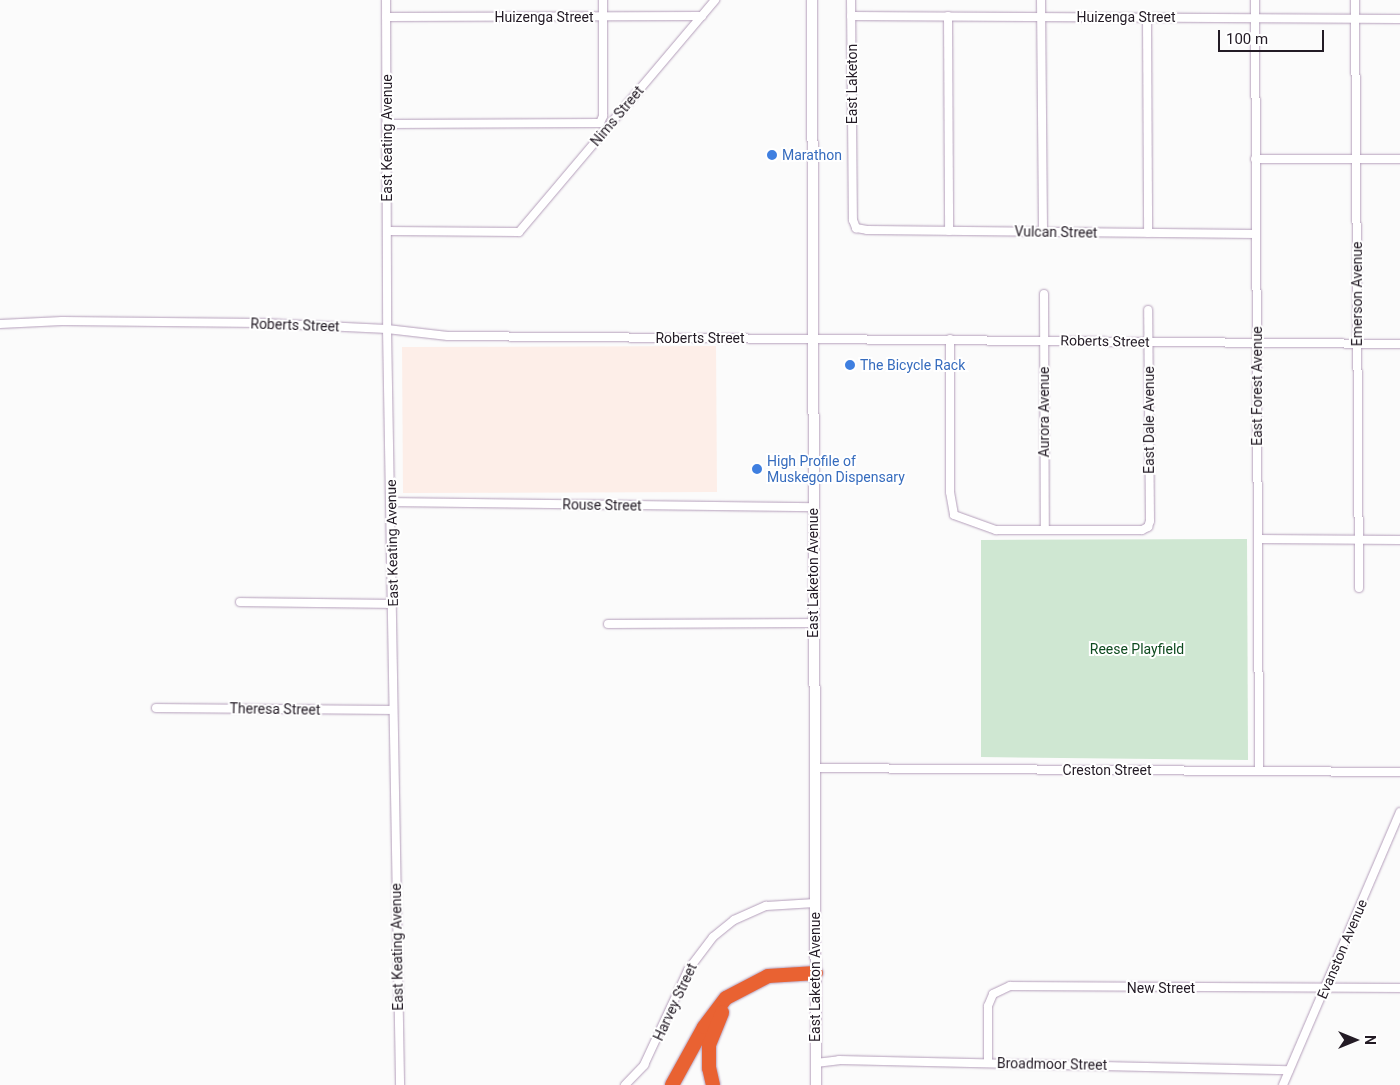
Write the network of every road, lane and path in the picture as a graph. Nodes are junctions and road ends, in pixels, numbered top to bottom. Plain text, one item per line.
1 (386, 0) edge
2 (603, 0) edge
3 (716, 0) edge
4 (812, 0) edge
5 (851, 0) edge
6 (1041, 0) edge
7 (1255, 0) edge
8 (1355, 0) edge
9 (603, 16) junction
10 (702, 16) junction
11 (851, 16) junction
12 (948, 16) junction
13 (386, 17) junction
14 (1042, 17) junction
15 (1147, 18) junction
16 (1255, 18) junction
17 (1355, 18) junction
18 (1400, 18) edge
19 (387, 124) junction
20 (1255, 159) junction
21 (1356, 159) junction
22 (1400, 159) edge
23 (856, 228) joint
24 (388, 231) junction
25 (949, 231) junction
26 (1043, 232) junction
27 (1148, 232) junction
28 (1256, 234) junction
29 (1044, 294) dead end
30 (1148, 310) dead end
31 (0, 324) edge
32 (387, 329) junction
33 (813, 338) junction
34 (950, 339) junction
35 (1044, 340) junction
36 (1148, 341) junction
37 (1256, 342) junction
38 (1358, 343) junction
39 (1400, 344) edge
40 (391, 502) junction
41 (813, 507) junction
42 (1045, 530) junction
43 (1258, 539) junction
44 (1359, 539) junction
45 (1400, 540) edge
46 (1359, 588) dead end
47 (240, 602) dead end
48 (393, 604) junction
49 (813, 623) junction
50 (608, 624) dead end
51 (156, 708) dead end
52 (394, 710) junction
53 (815, 768) junction
54 (1259, 771) junction
55 (1400, 772) edge
56 (1400, 812) edge
57 (814, 903) junction
58 (816, 973) junction
59 (1400, 988) edge
60 (1325, 989) junction
61 (816, 1063) junction
62 (988, 1063) junction
63 (1289, 1070) junction
64 (400, 1085) edge
65 (625, 1085) edge
66 (672, 1085) edge
67 (713, 1085) edge
68 (816, 1085) edge
69 (1283, 1085) edge

1 - 13 street, East Keating Avenue
2 - 9 street
3 - 10 street, Nims Street
4 - 33 main road, East Laketon Avenue
5 - 11 street, East Laketon
6 - 14 street
7 - 16 street, East Forest Avenue
8 - 17 street, Emerson Avenue
9 - 10 street, Huizenga Street
9 - 13 street, Huizenga Street
9 - 19 street
10 - 24 street, Nims Street
11 - 12 street, Huizenga Street
11 - 23 street, East Laketon
12 - 14 street, Huizenga Street
12 - 25 street
13 - 19 street, East Keating Avenue
14 - 15 street, Huizenga Street
14 - 26 street
15 - 16 street, Huizenga Street
15 - 27 street
16 - 17 street, Huizenga Street
16 - 20 street, East Forest Avenue
17 - 18 street, Huizenga Street
17 - 21 street, Emerson Avenue
19 - 24 street, East Keating Avenue
20 - 21 street
20 - 28 street, East Forest Avenue
21 - 22 street
21 - 38 street, Emerson Avenue
23 - 25 street, Vulcan Street
24 - 32 street, East Keating Avenue
25 - 26 street, Vulcan Street
26 - 27 street, Vulcan Street
27 - 28 street, Vulcan Street
28 - 37 street, East Forest Avenue
29 - 35 street, Aurora Avenue
30 - 36 street, East Dale Avenue
31 - 32 street, Roberts Street
32 - 33 street, Roberts Street
32 - 40 street, East Keating Avenue
33 - 34 street, Roberts Street
33 - 41 main road, East Laketon Avenue
34 - 35 street, Roberts Street
34 - 42 street
35 - 36 street, Roberts Street
35 - 42 street, Aurora Avenue
36 - 37 street, Roberts Street
36 - 42 street, East Dale Avenue
37 - 38 street, Roberts Street
37 - 43 street, East Forest Avenue
38 - 39 street, Roberts Street
38 - 44 street, Emerson Avenue
40 - 41 street, Rouse Street
40 - 48 street, East Keating Avenue
41 - 49 main road, East Laketon Avenue
43 - 44 street
43 - 54 street, East Forest Avenue
44 - 45 street
44 - 46 street, Emerson Avenue
47 - 48 street
48 - 52 street, East Keating Avenue
49 - 50 street
49 - 53 main road, East Laketon Avenue
51 - 52 street, Theresa Street
52 - 64 street, East Keating Avenue
53 - 54 street, Creston Street
53 - 57 main road, East Laketon Avenue
54 - 55 street, Creston Street
56 - 60 street, Evanston Avenue
57 - 58 main road, East Laketon Avenue
57 - 65 street, Harvey Street
58 - 61 main road, East Laketon Avenue
58 - 66 highway
58 - 67 highway
59 - 60 street, New Street
60 - 62 street, New Street
60 - 63 street, Evanston Avenue
61 - 62 street, Broadmoor Street
61 - 68 main road, East Laketon Avenue
62 - 63 street, Broadmoor Street
63 - 69 street, Evanston Avenue

